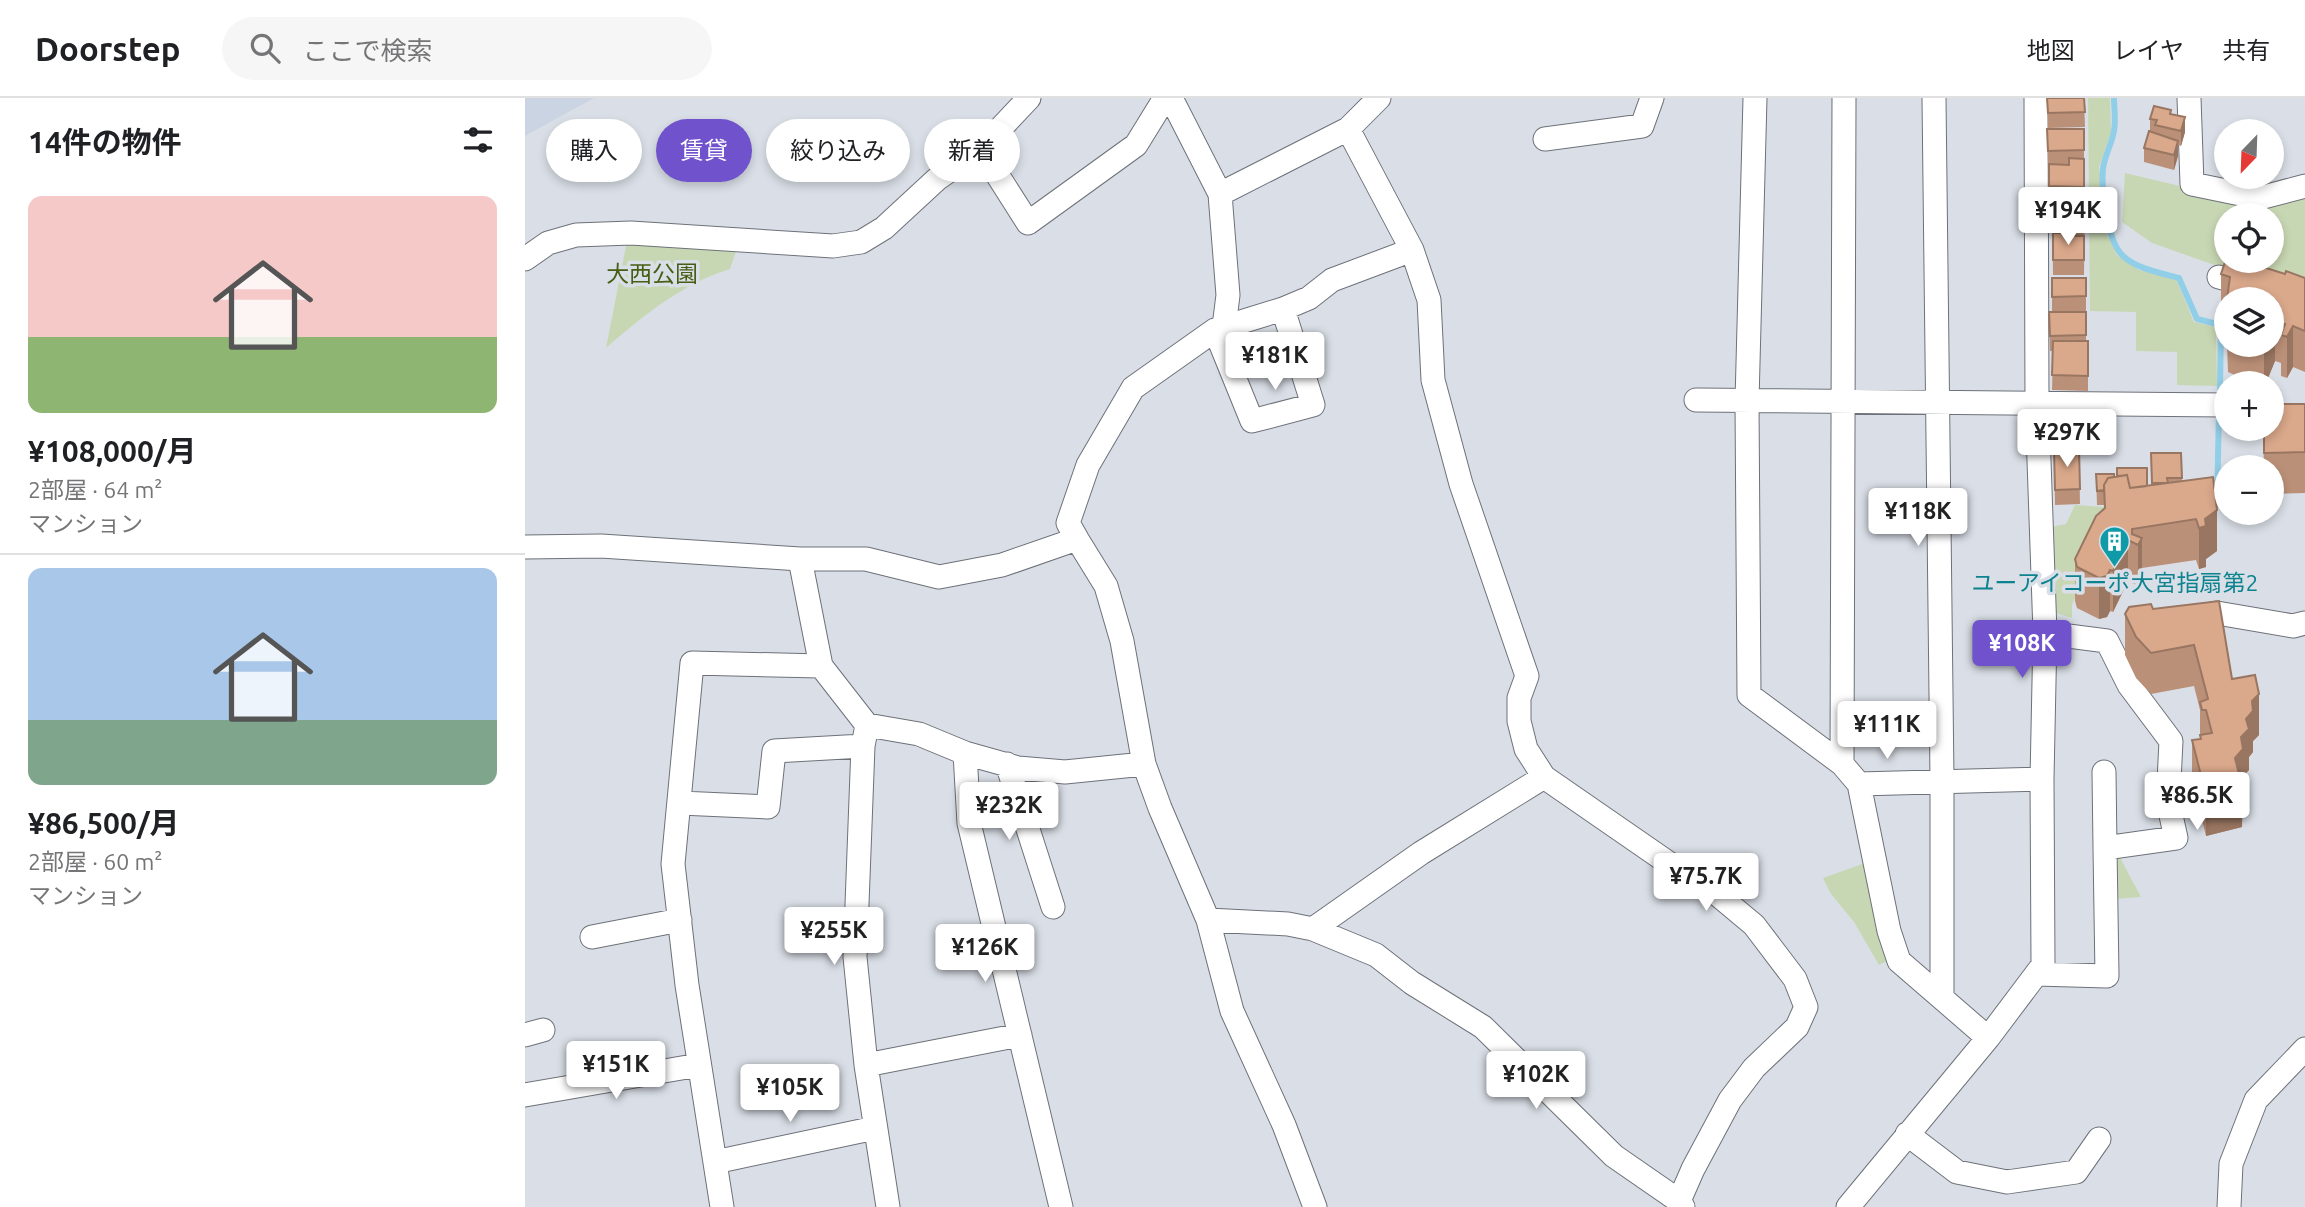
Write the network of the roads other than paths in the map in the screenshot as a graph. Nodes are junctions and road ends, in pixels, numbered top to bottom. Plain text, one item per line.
1 (1030, 98) edge
2 (1165, 98) edge
3 (1171, 98) edge
4 (1379, 98) edge
5 (1652, 98) edge
6 (1755, 98) edge
7 (1844, 98) edge
8 (1934, 98) edge
9 (2036, 98) edge
10 (2189, 98) edge
11 (1010, 119) edge
12 (1348, 129) junction
13 (1545, 139) dead end
14 (934, 182) edge
15 (1002, 182) edge
16 (2305, 186) edge
17 (1220, 194) junction
18 (1412, 250) junction
19 (525, 259) edge
20 (2218, 277) dead end
21 (2305, 301) edge
22 (1283, 309) junction
23 (1220, 329) junction
24 (1696, 401) dead end
25 (1747, 401) junction
26 (1844, 402) junction
27 (1939, 402) junction
28 (2037, 404) junction
29 (2214, 405) edge
30 (1077, 539) junction
31 (525, 547) edge
32 (800, 559) junction
33 (2305, 623) edge
34 (2168, 625) edge
35 (2045, 633) junction
36 (2131, 635) edge
37 (2107, 641) junction
38 (821, 666) junction
39 (865, 736) junction
40 (965, 753) junction
41 (1007, 764) junction
42 (1145, 764) junction
43 (1842, 764) junction
44 (2104, 772) dead end
45 (1543, 777) junction
46 (2042, 779) junction
47 (1942, 780) junction
48 (1859, 784) junction
49 (680, 803) junction
50 (2105, 848) junction
51 (1053, 907) dead end
52 (680, 920) junction
53 (1208, 920) junction
54 (1314, 929) junction
55 (592, 937) dead end
56 (2036, 974) junction
57 (1942, 998) junction
58 (1020, 1035) junction
59 (1988, 1038) junction
60 (2305, 1049) edge
61 (699, 1065) junction
62 (866, 1065) junction
63 (525, 1095) edge
64 (875, 1128) junction
65 (1907, 1134) junction
66 (2099, 1139) dead end
67 (715, 1162) junction
68 (1681, 1204) edge
69 (722, 1207) edge
70 (888, 1207) edge
71 (1062, 1207) edge
72 (1315, 1207) edge
73 (1848, 1207) edge
74 (2229, 1207) edge

1 - 11 street
2 - 15 street
3 - 17 street
4 - 12 street
5 - 13 street
6 - 25 street
7 - 26 street
8 - 27 street
9 - 28 street
10 - 16 street
12 - 17 street
12 - 18 street
14 - 19 street
17 - 23 street
18 - 22 street
18 - 45 street
20 - 21 street
22 - 23 street
22 - 23 street
23 - 30 street
24 - 25 street
25 - 26 street
25 - 43 street
26 - 27 street
26 - 43 street
27 - 28 street
27 - 47 street
28 - 29 street
28 - 35 street
30 - 32 street
30 - 42 street
31 - 32 street
32 - 38 street
33 - 34 street
35 - 37 street
35 - 46 street
36 - 37 street
37 - 50 street
38 - 39 street
38 - 49 street
39 - 40 street
39 - 49 street
39 - 62 street
40 - 41 street
40 - 58 street
41 - 42 street
41 - 51 street
42 - 53 street
43 - 48 street
44 - 50 street
45 - 54 street
45 - 68 street
46 - 47 street
46 - 56 street
47 - 48 street
47 - 57 street
48 - 57 street
49 - 52 street
50 - 56 street
52 - 55 street
52 - 61 street
53 - 54 street
53 - 72 street
54 - 68 street
56 - 59 street
57 - 59 street
58 - 62 street
58 - 71 street
59 - 65 street
60 - 74 street
61 - 63 street
61 - 67 street
62 - 64 street
64 - 67 street
64 - 70 street
65 - 66 street
65 - 73 street
67 - 69 street

